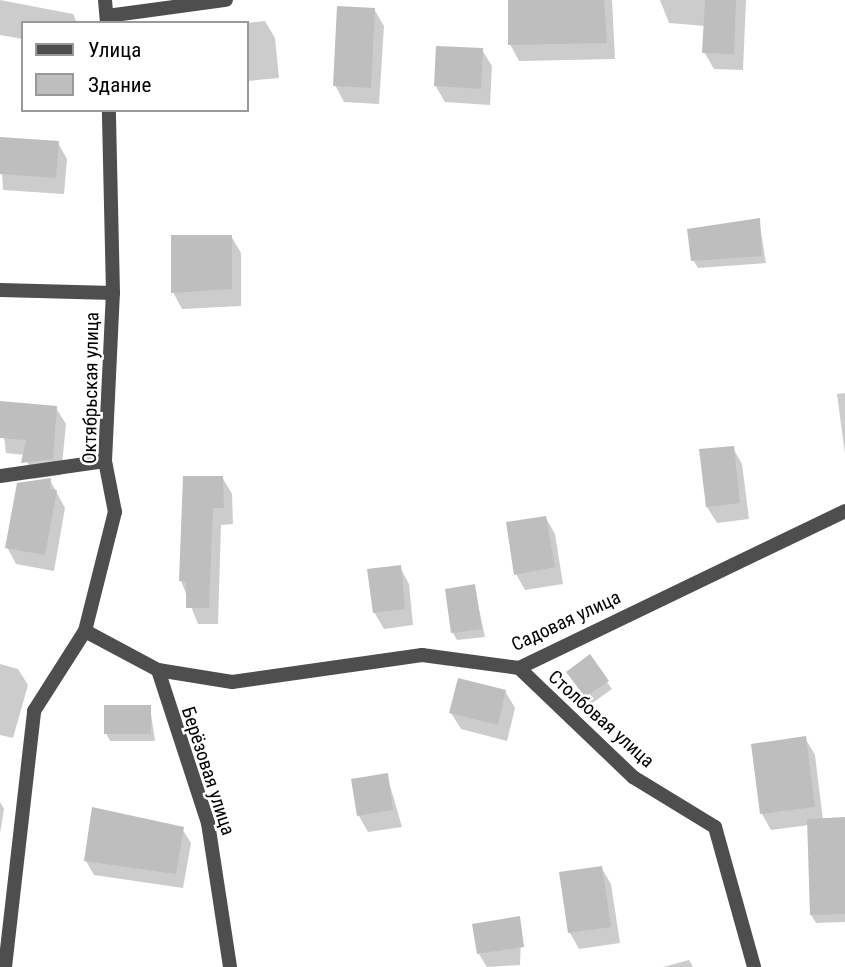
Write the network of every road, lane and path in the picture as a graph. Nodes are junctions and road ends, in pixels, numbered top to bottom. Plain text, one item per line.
1 (105, 0) edge
2 (226, 0) edge
3 (107, 19) edge
4 (109, 112) edge
5 (0, 290) edge
6 (113, 293) junction
7 (105, 461) junction
8 (0, 476) edge
9 (845, 511) edge
10 (85, 631) junction
11 (519, 668) junction
12 (158, 670) junction
13 (5, 967) edge
14 (230, 967) edge
15 (754, 967) edge

1 - 3 street
2 - 3 street
4 - 6 street, Октябрьская улица
5 - 6 street, Октябрьская улица
6 - 7 street, Октябрьская улица
7 - 8 street
7 - 10 street, Октябрьская улица
9 - 11 street, Садовая улица
10 - 12 street, Садовая улица
10 - 13 street, Октябрьская улица
11 - 12 street, Садовая улица
11 - 15 street, Столбовая улица
12 - 14 street, Берёзовая улица

